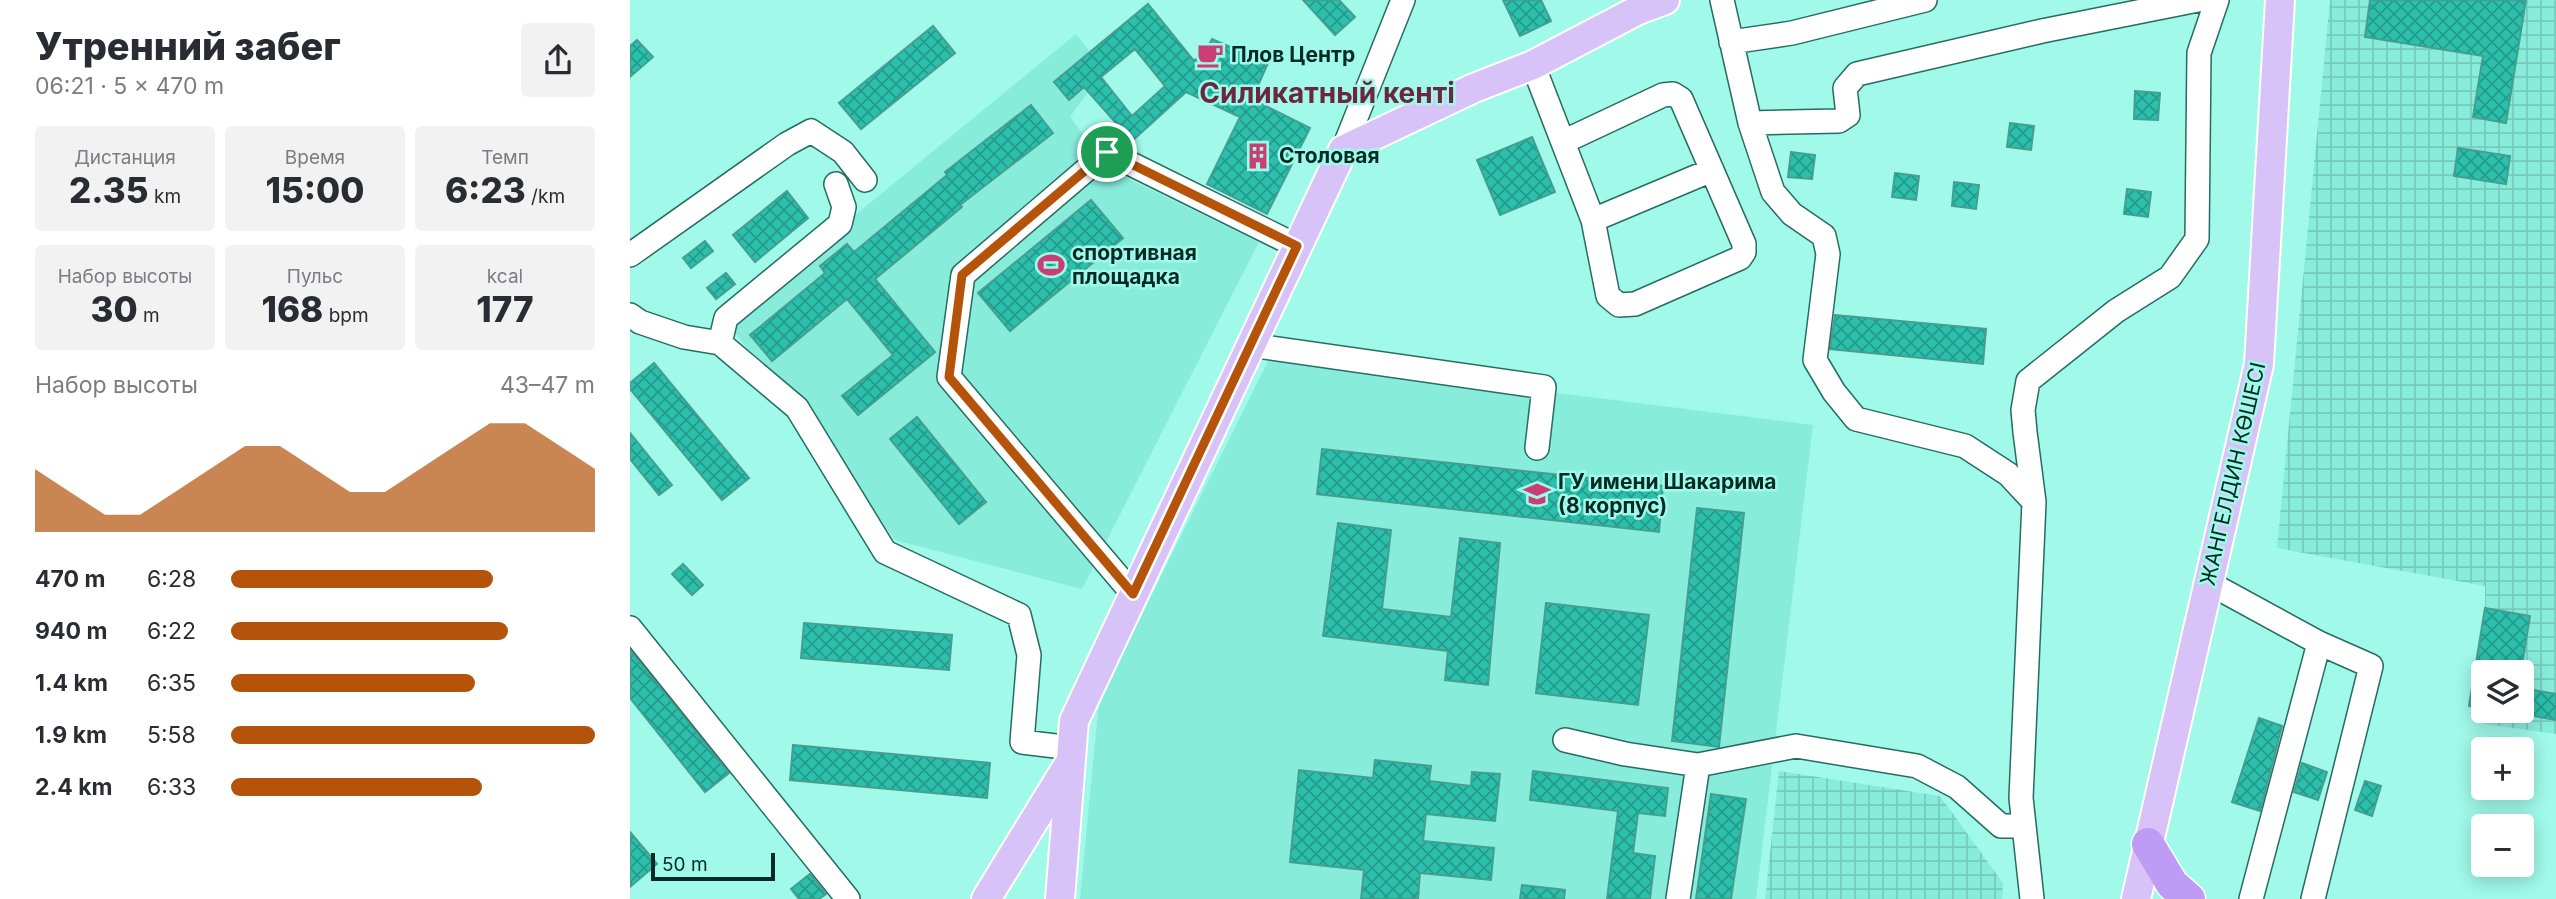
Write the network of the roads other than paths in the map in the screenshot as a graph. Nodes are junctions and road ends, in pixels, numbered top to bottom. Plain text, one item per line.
1 (1403, 0) edge
2 (1665, 0) edge
3 (1722, 0) edge
4 (1925, 0) edge
5 (2217, 0) edge
6 (2280, 0) edge
7 (2194, 1) edge
8 (1731, 42) junction
9 (1533, 65) junction
10 (1750, 123) junction
11 (1563, 142) junction
12 (1343, 150) junction
13 (1712, 170) junction
14 (865, 180) dead end
15 (836, 184) dead end
16 (1593, 220) junction
17 (1297, 246) junction
18 (630, 255) edge
19 (630, 316) edge
20 (720, 343) junction
21 (1250, 345) junction
22 (1537, 448) dead end
23 (2034, 502) junction
24 (2209, 583) junction
25 (1133, 594) junction
26 (630, 628) edge
27 (2319, 643) junction
28 (1565, 740) dead end
29 (1071, 755) junction
30 (1698, 765) junction
31 (2024, 827) junction
32 (2148, 844) junction
33 (848, 899) edge
34 (986, 899) edge
35 (1060, 899) edge
36 (1678, 899) edge
37 (2032, 899) edge
38 (2136, 899) edge
39 (2189, 899) edge
40 (2250, 899) edge
41 (2313, 899) edge

1 - 12 street
2 - 9 main road
3 - 8 street
4 - 8 street
5 - 23 street
6 - 24 main road, ЖАНГЕЛДИН КӨШЕСІ
7 - 10 street
8 - 10 street
9 - 11 street
9 - 12 main road
10 - 23 street
11 - 13 street
11 - 16 street
12 - 17 main road
13 - 16 street
13 - 16 street
14 - 18 street
15 - 20 street
17 - 21 main road
17 - 25 street
19 - 20 street
20 - 29 street
21 - 22 street
21 - 25 main road
23 - 31 street
24 - 27 street
24 - 32 main road, ЖАНГЕЛДИН КӨШЕСІ
25 - 29 main road
26 - 33 street
27 - 40 street
27 - 41 street
28 - 30 street
29 - 34 main road
29 - 35 main road
30 - 31 street
30 - 36 street
31 - 37 street
32 - 38 main road, ЖАНГЕЛДИН КӨШЕСІ
32 - 39 highway

